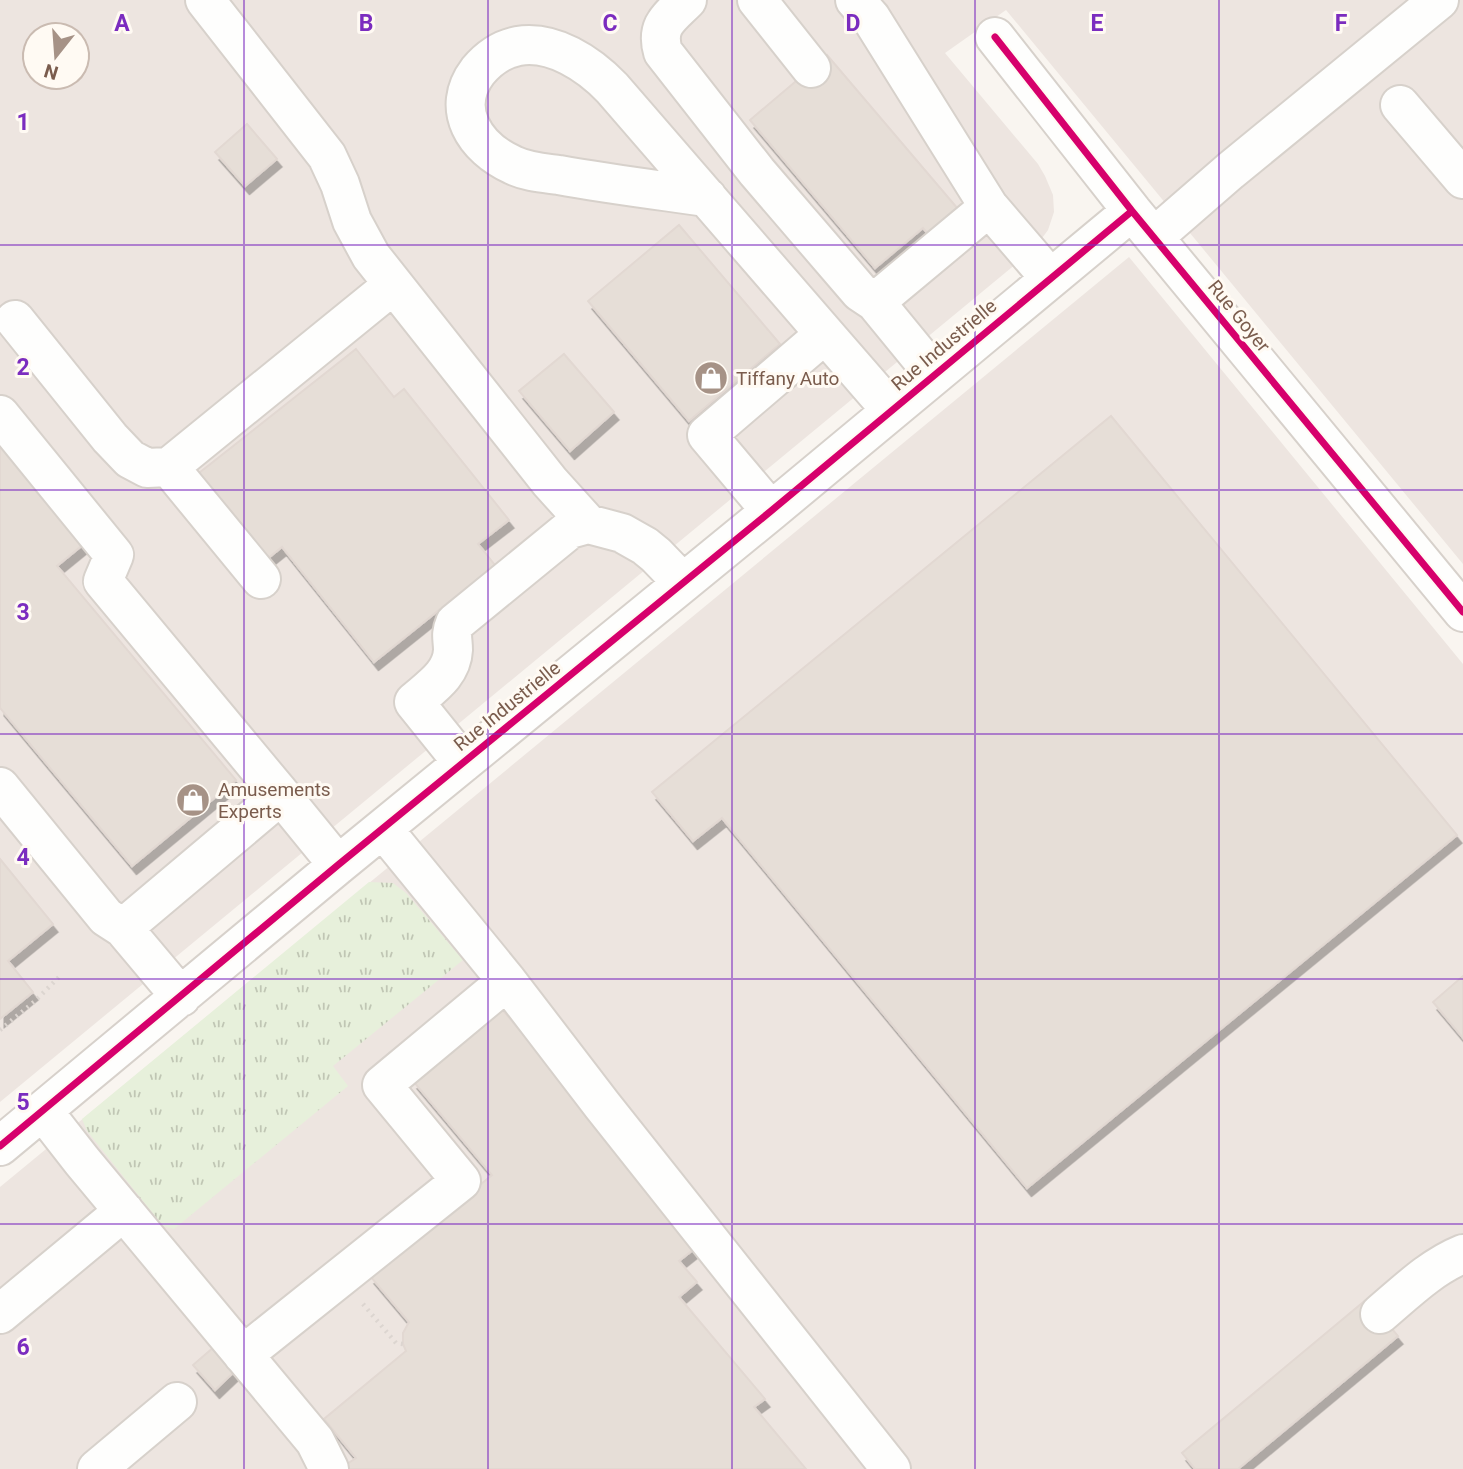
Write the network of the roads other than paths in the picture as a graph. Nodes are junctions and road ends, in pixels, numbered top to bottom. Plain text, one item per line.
1 (205, 0) edge
2 (687, 0) edge
3 (757, 0) edge
4 (855, 0) edge
5 (1439, 0) edge
6 (995, 37) dead end
7 (811, 68) dead end
8 (1400, 105) dead end
9 (1463, 179) edge
10 (707, 197) junction
11 (989, 207) junction
12 (1143, 224) junction
13 (1050, 278) junction
14 (393, 285) junction
15 (875, 302) junction
16 (15, 320) dead end
17 (825, 334) junction
18 (934, 374) junction
19 (891, 410) junction
20 (0, 415) edge
21 (169, 467) junction
22 (771, 511) junction
23 (588, 524) junction
24 (261, 579) dead end
25 (683, 583) junction
26 (1463, 612) edge
27 (463, 762) junction
28 (0, 787) edge
29 (281, 796) junction
30 (383, 829) junction
31 (338, 865) junction
32 (123, 928) junction
33 (508, 981) junction
34 (181, 997) junction
35 (43, 1111) junction
36 (0, 1146) edge
37 (124, 1211) junction
38 (1463, 1254) edge
39 (0, 1314) edge
40 (1380, 1314) dead end
41 (243, 1355) junction
42 (177, 1402) dead end
43 (97, 1469) edge
44 (329, 1469) edge
45 (891, 1469) edge

1 - 14 street
2 - 15 street
3 - 7 street
4 - 11 street
5 - 12 street, Rue Industrielle
6 - 12 street, Rue Goyer
8 - 9 street
10 - 10 street
10 - 17 street
11 - 13 street
11 - 15 street
12 - 13 street, Rue Industrielle
12 - 26 street, Rue Goyer
13 - 18 street, Rue Industrielle
14 - 21 street
14 - 23 street
15 - 18 street
16 - 21 street
17 - 19 street
17 - 22 street
18 - 19 street, Rue Industrielle
19 - 22 street, Rue Industrielle
20 - 29 street
21 - 24 street
22 - 25 street, Rue Industrielle
23 - 25 street
23 - 27 street
25 - 27 street, Rue Industrielle
27 - 30 street, Rue Industrielle
28 - 32 street
29 - 31 street
29 - 32 street
30 - 31 street, Rue Industrielle
30 - 33 street
31 - 34 street, Rue Industrielle
32 - 34 street
33 - 41 street
33 - 45 street
34 - 35 street, Rue Industrielle
35 - 36 street, Rue Industrielle
35 - 37 street
37 - 39 street
37 - 41 street
38 - 40 street
41 - 44 street
42 - 43 street

